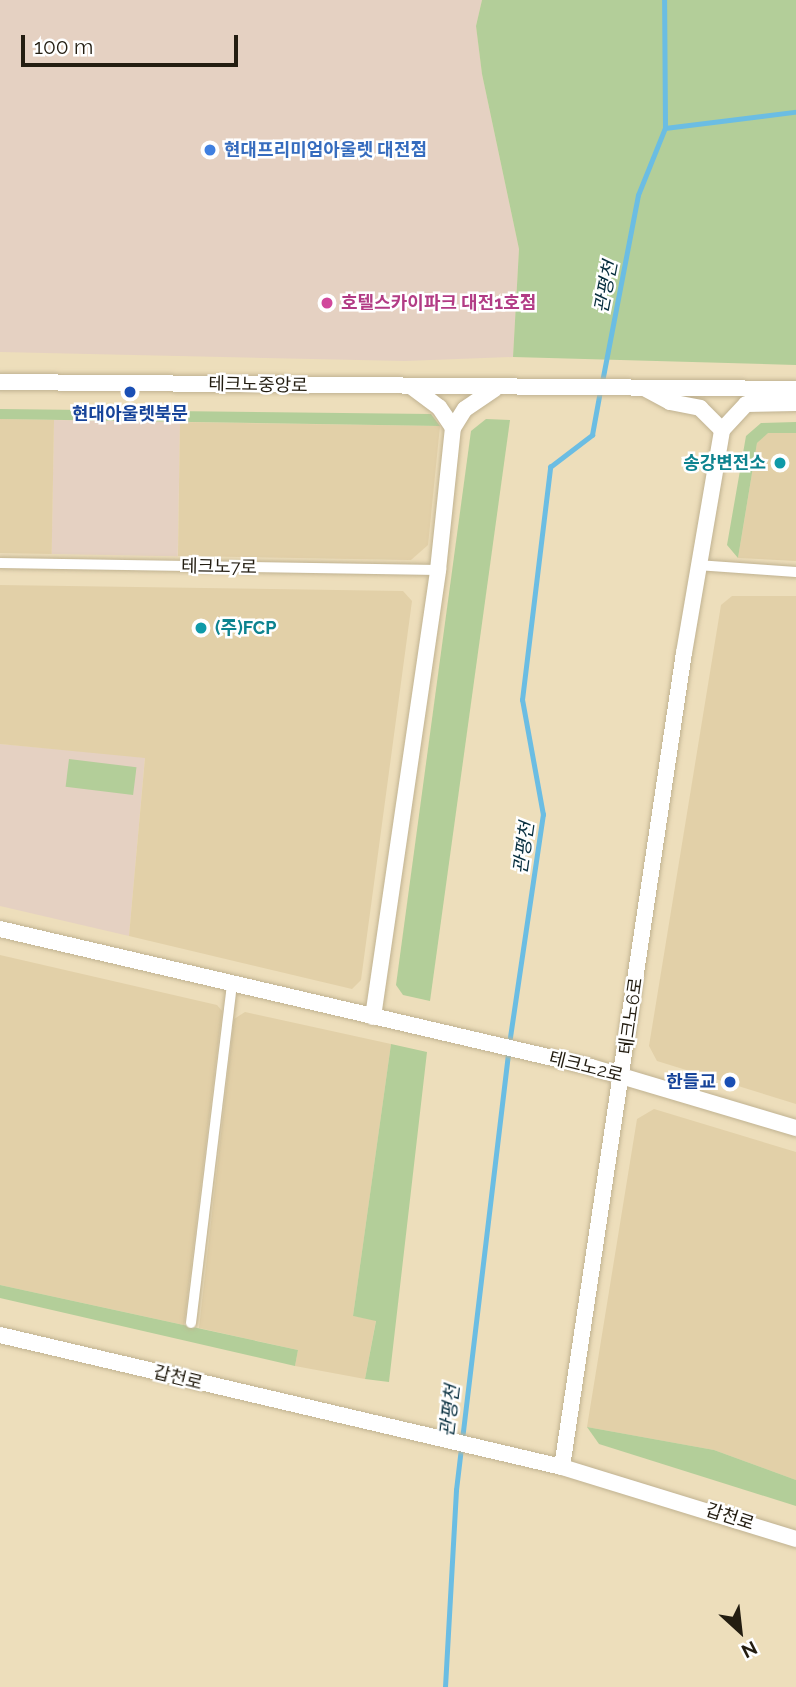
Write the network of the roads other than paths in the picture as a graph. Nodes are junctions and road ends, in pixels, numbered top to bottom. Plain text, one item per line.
1 (0, 382) edge
2 (641, 386) junction
3 (412, 387) junction
4 (495, 389) junction
5 (796, 389) edge
6 (796, 403) edge
7 (453, 428) junction
8 (722, 430) junction
9 (0, 563) edge
10 (697, 565) junction
11 (438, 570) junction
12 (796, 572) edge
13 (0, 929) edge
14 (232, 985) junction
15 (373, 1017) junction
16 (622, 1075) junction
17 (796, 1128) edge
18 (191, 1323) dead end
19 (0, 1335) edge
20 (562, 1467) junction
21 (796, 1539) edge

1 - 3 main road, 테크노중앙로
2 - 4 main road, 테크노중앙로
2 - 5 main road, 테크노중앙로
2 - 8 main road
3 - 4 main road, 테크노중앙로
3 - 7 main road
4 - 7 main road
6 - 8 main road
7 - 11 main road
8 - 10 main road, 테크노6로
9 - 11 street, 테크노7로
10 - 12 street
10 - 16 main road, 테크노6로
11 - 15 main road
13 - 14 main road, 테크노2로
14 - 15 main road, 테크노2로
14 - 18 street
15 - 16 main road, 테크노2로
16 - 17 main road, 테크노2로
16 - 20 main road, 테크노6로
19 - 20 main road, 갑천로
20 - 21 main road, 갑천로

